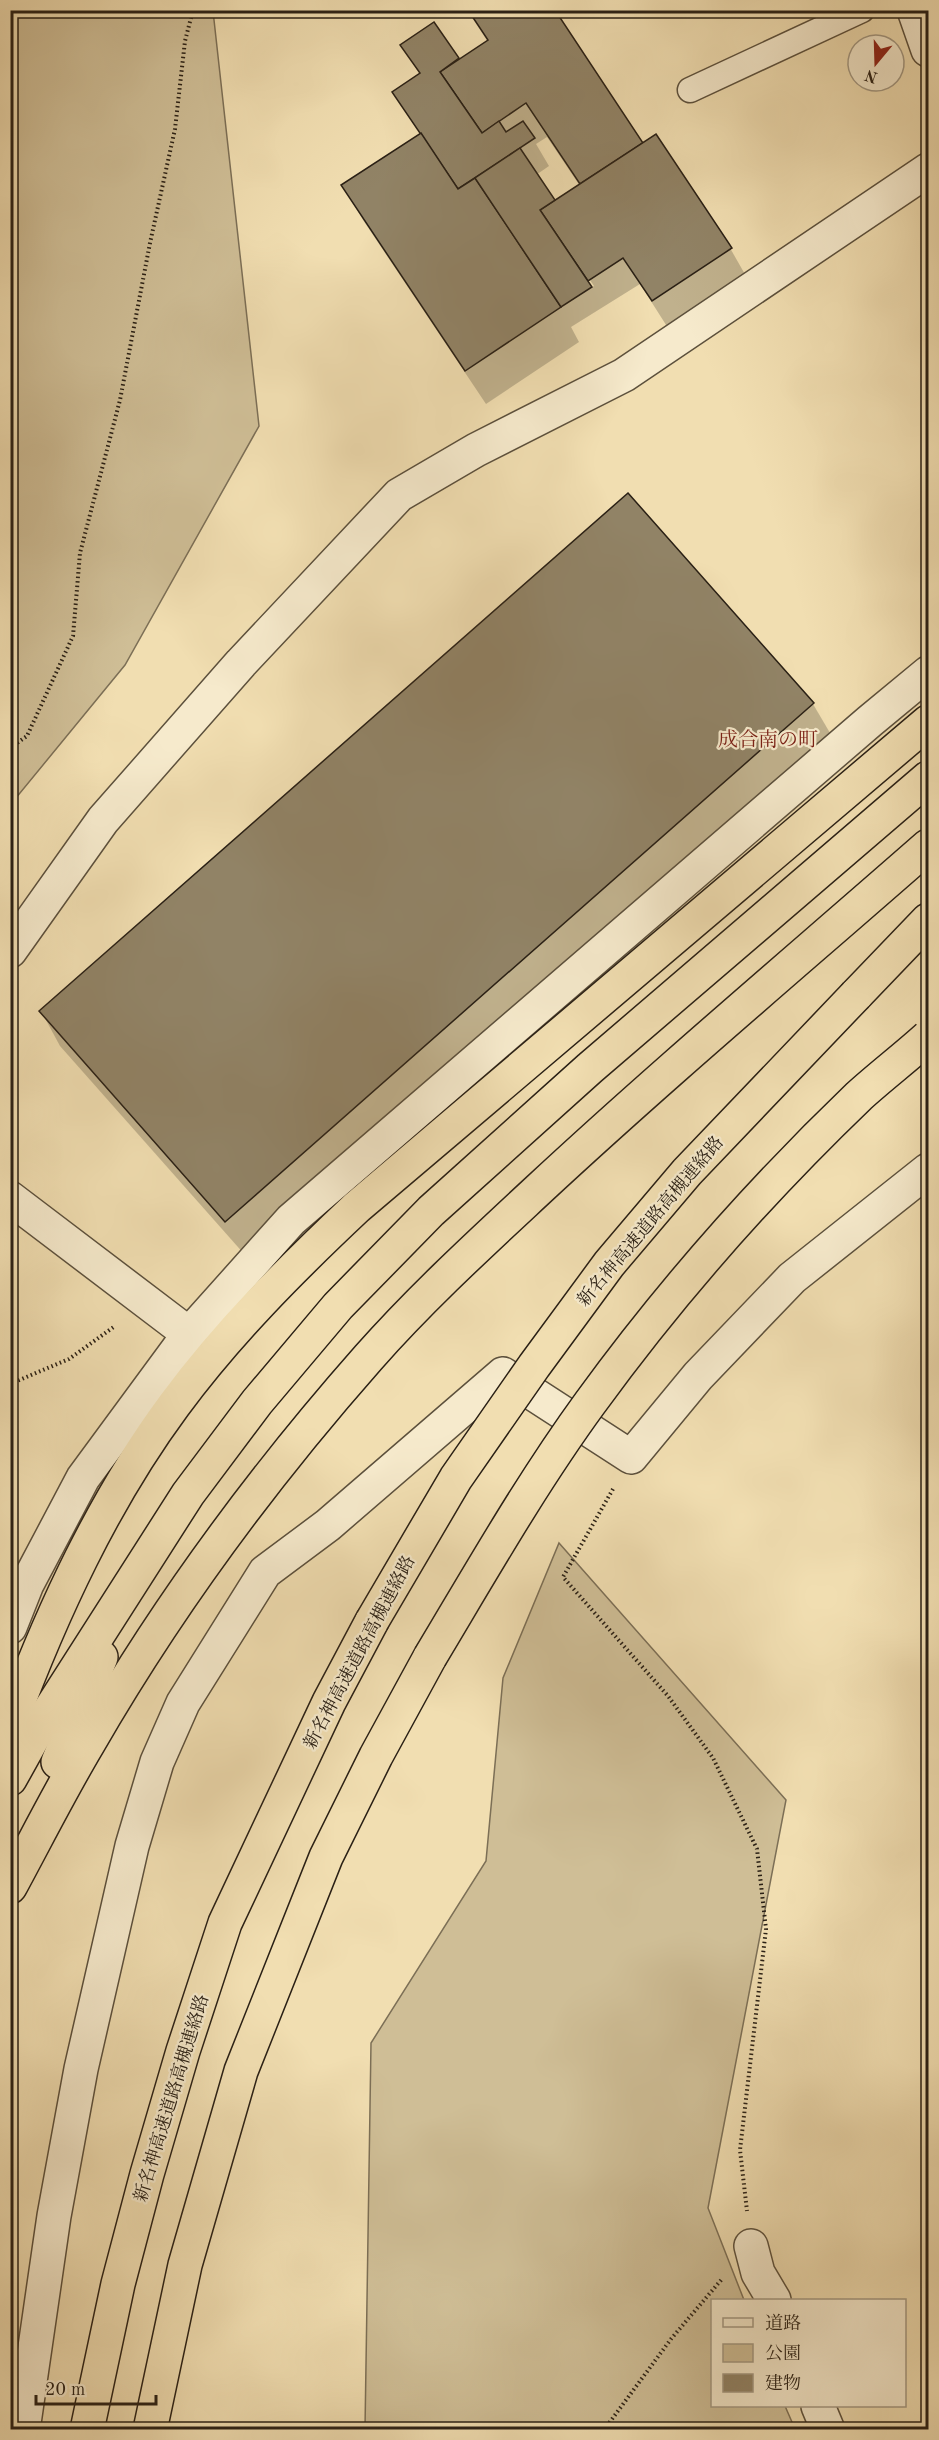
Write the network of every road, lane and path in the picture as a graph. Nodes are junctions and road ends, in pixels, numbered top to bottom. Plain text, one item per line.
1 (193, 10) edge
2 (862, 10) edge
3 (914, 10) edge
4 (928, 50) edge
5 (690, 90) dead end
6 (928, 170) edge
7 (928, 673) edge
8 (928, 722) edge
9 (10, 748) edge
10 (928, 778) edge
11 (928, 846) edge
12 (928, 920) edge
13 (928, 939) edge
14 (10, 951) edge
15 (856, 995) junction
16 (928, 1037) edge
17 (928, 1170) edge
18 (10, 1198) edge
19 (147, 1302) junction
20 (189, 1334) junction
21 (10, 1383) edge
22 (631, 1458) junction
23 (135, 1575) junction
24 (10, 1627) edge
25 (10, 1724) edge
26 (10, 1779) edge
27 (10, 1878) edge
28 (10, 1887) edge
29 (751, 2246) junction
30 (773, 2299) edge
31 (818, 2407) edge
32 (23, 2430) edge
33 (87, 2430) edge
34 (150, 2430) edge
35 (604, 2430) edge
36 (828, 2430) edge

1 - 9 path
2 - 5 lane
3 - 4 street
6 - 14 street
7 - 20 street
8 - 25 highway
10 - 23 highway
11 - 28 highway
12 - 15 highway
13 - 15 highway
15 - 33 highway, 新名神高速道路高槻連絡路, bridge
16 - 34 highway, bridge
17 - 22 street
18 - 19 street
19 - 20 street
19 - 21 path
20 - 24 street
22 - 29 path
22 - 32 street
23 - 26 highway
23 - 27 highway
29 - 30 street
29 - 35 path
31 - 36 street

